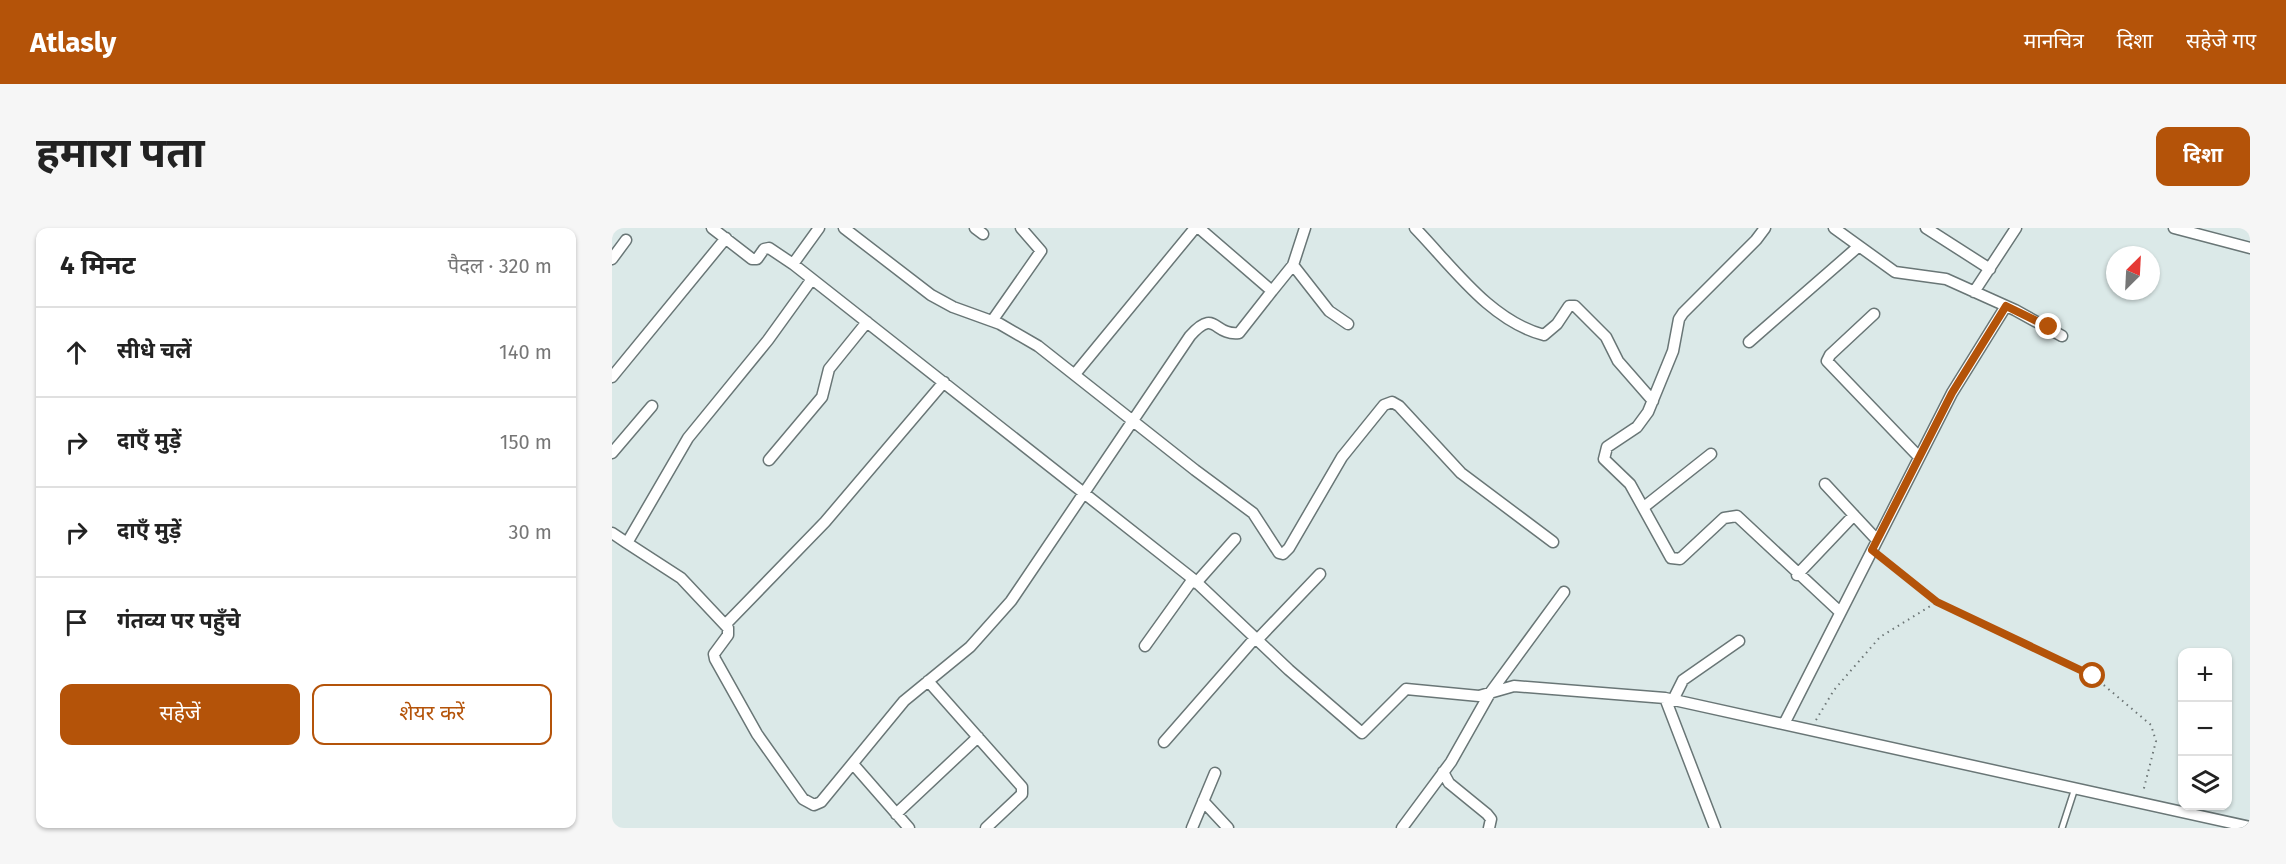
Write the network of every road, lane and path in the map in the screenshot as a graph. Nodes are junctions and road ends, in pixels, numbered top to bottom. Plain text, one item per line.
1 (712, 228) edge
2 (819, 228) edge
3 (844, 228) edge
4 (1021, 228) edge
5 (1197, 228) edge
6 (1305, 228) edge
7 (1415, 228) edge
8 (1765, 228) edge
9 (1834, 228) edge
10 (1926, 228) edge
11 (2016, 228) edge
12 (2174, 228) edge
13 (726, 238) junction
14 (626, 240) dead end
15 (1859, 246) junction
16 (2250, 248) edge
17 (612, 259) edge
18 (793, 264) junction
19 (1293, 265) junction
20 (1990, 269) junction
21 (812, 279) junction
22 (1272, 291) junction
23 (1974, 292) junction
24 (2006, 306) junction
25 (1874, 314) dead end
26 (992, 321) junction
27 (867, 322) junction
28 (1348, 324) dead end
29 (2062, 336) dead end
30 (1749, 342) dead end
31 (1075, 374) junction
32 (612, 377) edge
33 (944, 382) junction
34 (1653, 401) junction
35 (652, 406) dead end
36 (1133, 419) junction
37 (612, 453) edge
38 (1711, 454) dead end
39 (1918, 457) junction
40 (769, 460) dead end
41 (1825, 484) dead end
42 (1083, 493) junction
43 (1644, 507) junction
44 (1854, 515) junction
45 (612, 533) edge
46 (1235, 539) dead end
47 (1553, 542) dead end
48 (627, 543) junction
49 (1874, 545) junction
50 (1320, 574) dead end
51 (1797, 575) junction
52 (1194, 581) junction
53 (1564, 592) dead end
54 (1937, 602) junction
55 (1840, 612) junction
56 (725, 625) junction
57 (1256, 639) junction
58 (1739, 641) dead end
59 (1145, 646) dead end
60 (928, 681) junction
61 (1490, 693) junction
62 (1669, 699) junction
63 (1784, 724) junction
64 (1811, 730) junction
65 (978, 737) junction
66 (1164, 742) dead end
67 (852, 764) junction
68 (1443, 772) junction
69 (1215, 773) dead end
70 (2076, 788) junction
71 (1203, 801) junction
72 (2140, 803) junction
73 (896, 814) junction
74 (991, 826) edge
75 (2250, 827) edge
76 (909, 828) edge
77 (1192, 828) edge
78 (1228, 828) edge
79 (1402, 828) edge
80 (1489, 828) edge
81 (1715, 828) edge
82 (2062, 828) edge

1 - 13 street
2 - 18 street
3 - 26 street
4 - 26 street
5 - 22 street
5 - 31 street
6 - 19 street
7 - 34 street
8 - 34 street
9 - 15 street
10 - 20 street
11 - 20 street
12 - 16 street
13 - 18 street
13 - 32 street
14 - 17 street
15 - 23 street
15 - 30 street
18 - 21 street
19 - 22 street
19 - 28 street
20 - 23 street
21 - 27 street
21 - 48 street
22 - 36 street
23 - 24 street
24 - 29 street
24 - 39 street
25 - 39 street
26 - 31 street
27 - 33 street
27 - 40 street
31 - 36 street
33 - 42 street
33 - 56 street
34 - 43 street
35 - 37 street
36 - 42 street
36 - 47 street
38 - 43 street
39 - 49 street
41 - 44 street
42 - 52 street
42 - 60 street
43 - 51 street
44 - 49 street
44 - 51 street
45 - 48 street
46 - 52 street
48 - 56 street
49 - 54 path
49 - 55 street
50 - 57 street
51 - 55 street
52 - 57 street
52 - 59 street
53 - 61 street
54 - 64 path
54 - 72 path
55 - 63 street
56 - 67 street
57 - 61 street
57 - 66 street
58 - 62 street
60 - 65 street
60 - 67 street
61 - 62 street
61 - 68 street
62 - 63 street
62 - 81 street
63 - 64 street
64 - 70 street
65 - 73 street
65 - 74 street
67 - 73 street
68 - 79 street
68 - 80 street
69 - 71 street
70 - 72 street
70 - 82 lane
71 - 77 street
71 - 78 street
72 - 75 street
73 - 76 street

